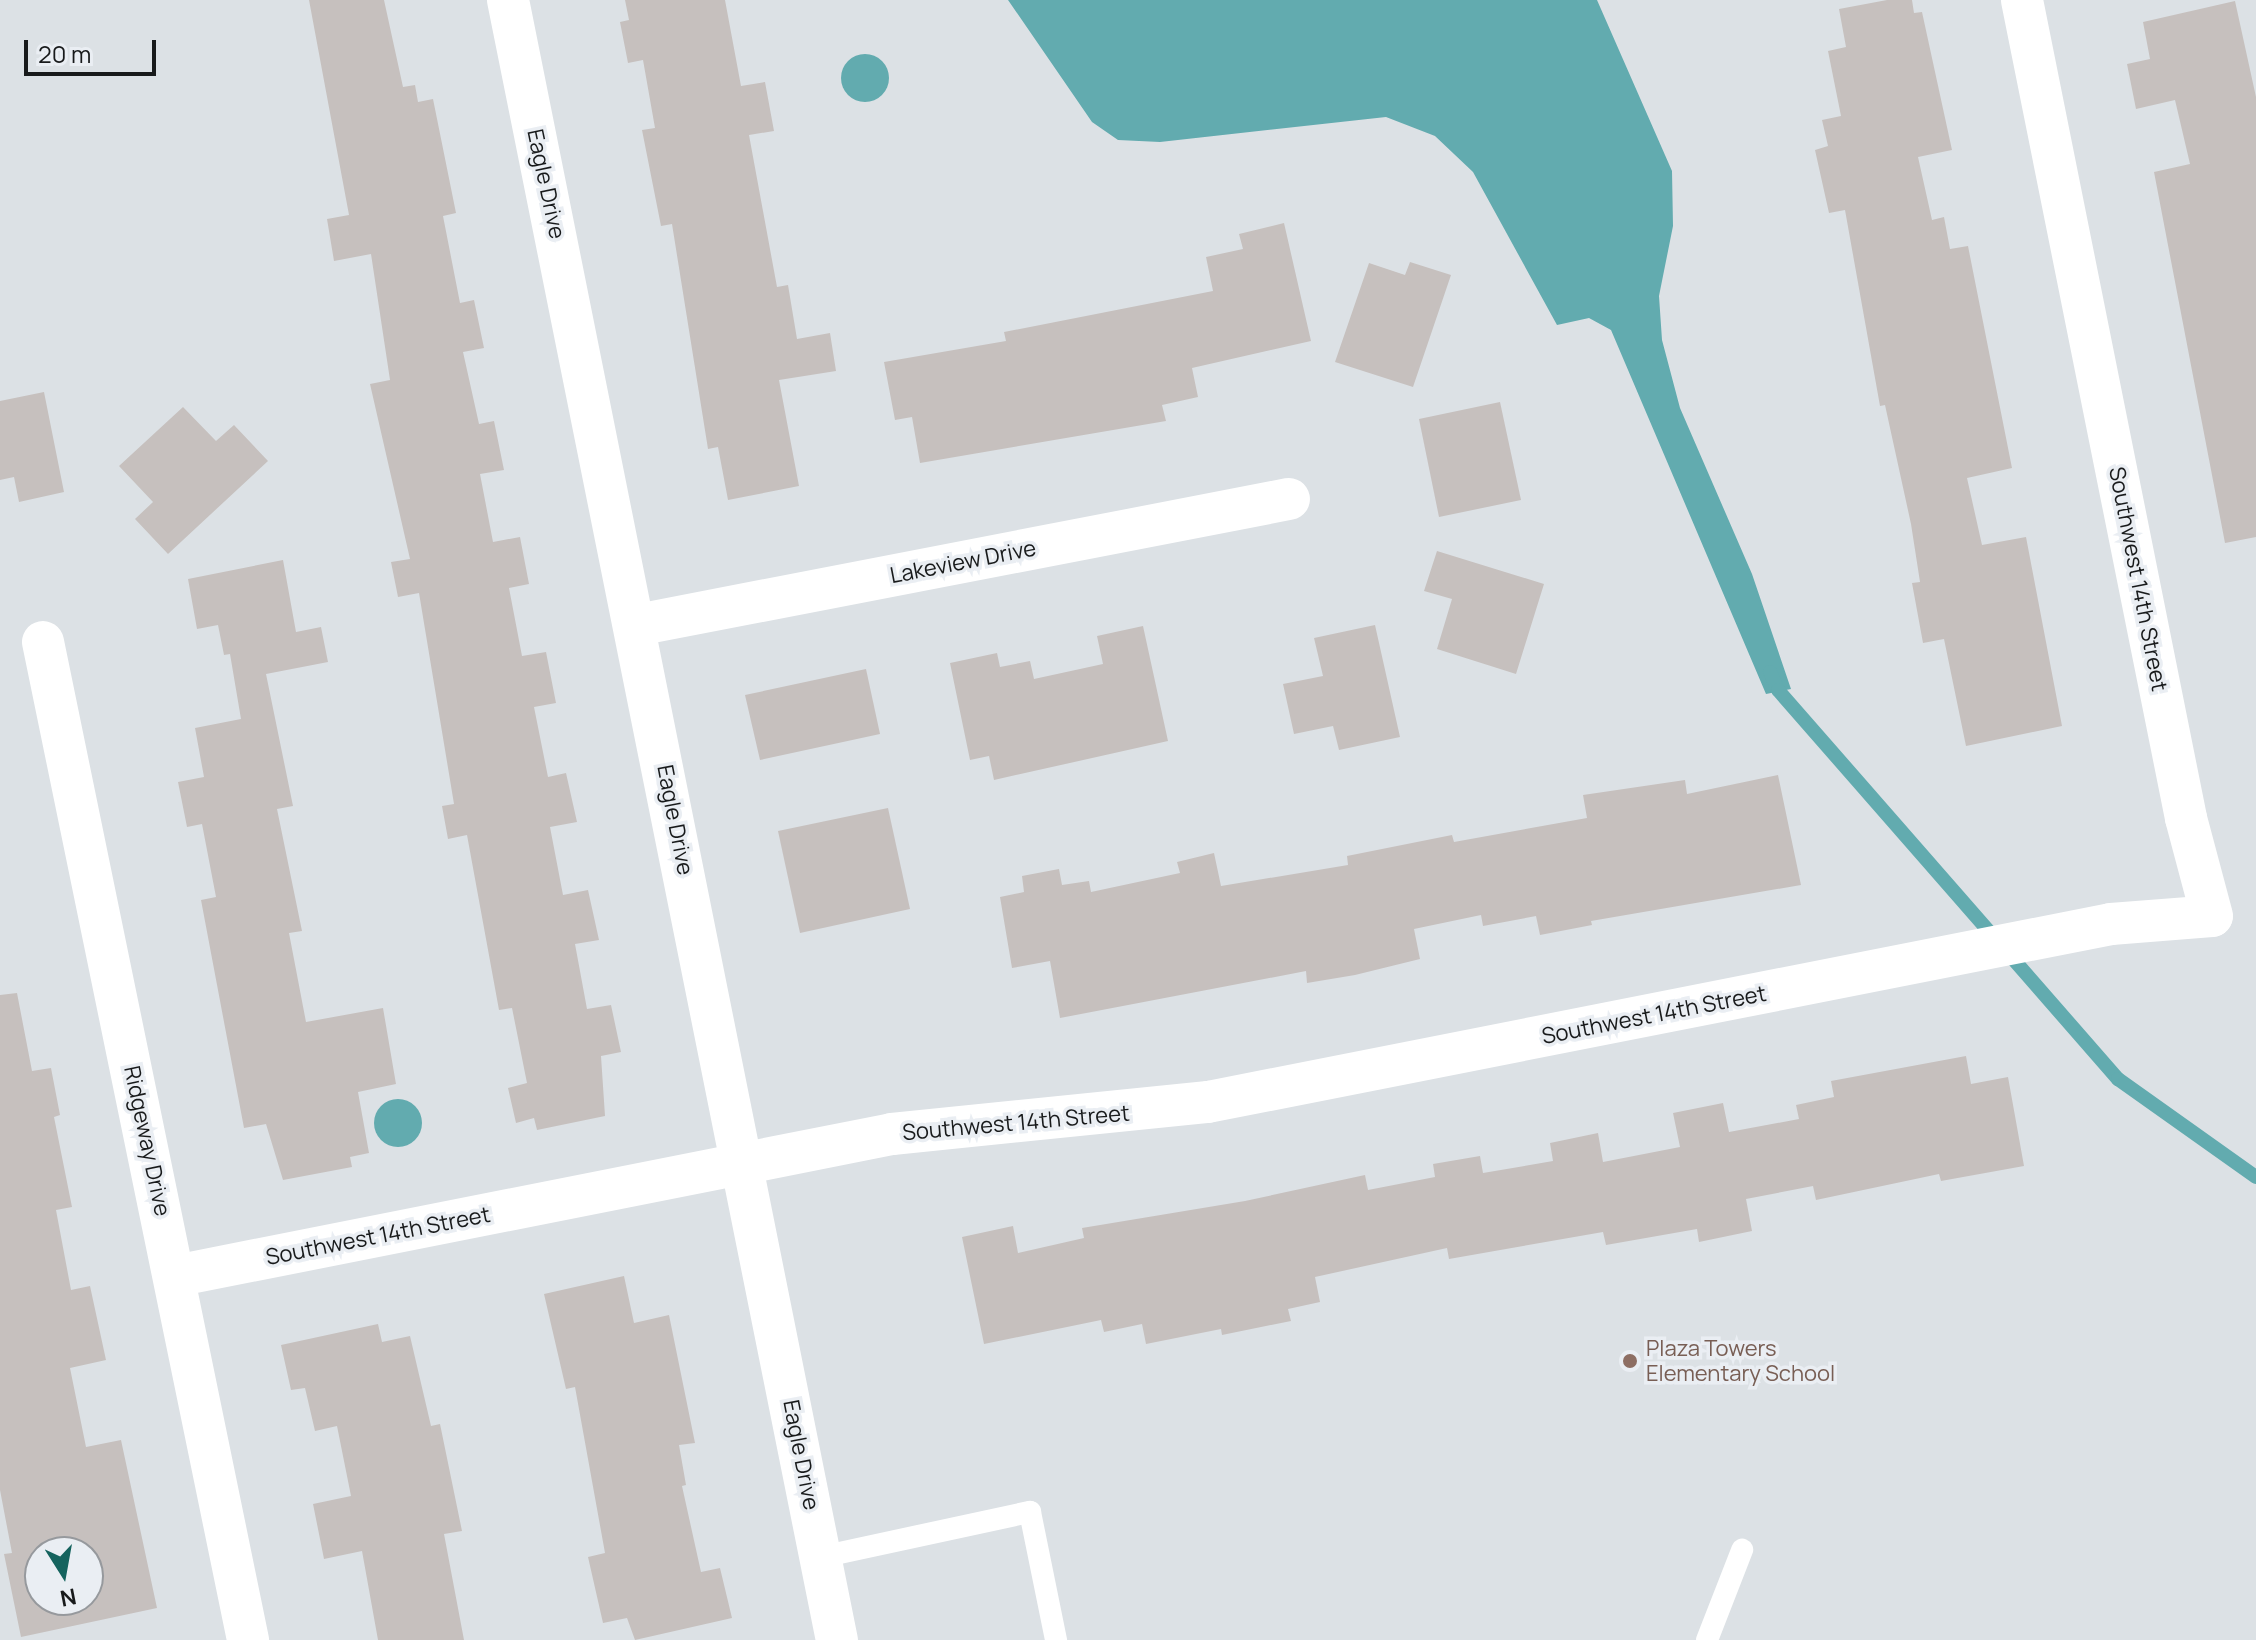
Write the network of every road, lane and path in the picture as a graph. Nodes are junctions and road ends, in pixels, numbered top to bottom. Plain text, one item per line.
1 (508, 0) edge
2 (2022, 0) edge
3 (1289, 499) dead end
4 (637, 625) junction
5 (43, 642) dead end
6 (743, 1165) junction
7 (175, 1276) junction
8 (1742, 1550) dead end
9 (821, 1557) junction
10 (248, 1640) edge
11 (837, 1640) edge
12 (1056, 1640) edge
13 (1707, 1640) edge

1 - 4 street, Eagle Drive
2 - 6 street, Southwest 14th Street
3 - 4 street, Lakeview Drive
4 - 6 street, Eagle Drive
5 - 7 street, Ridgeway Drive
6 - 7 street, Southwest 14th Street
6 - 9 street, Eagle Drive
7 - 10 street, Ridgeway Drive
8 - 13 lane
9 - 11 street, Eagle Drive
9 - 12 lane

